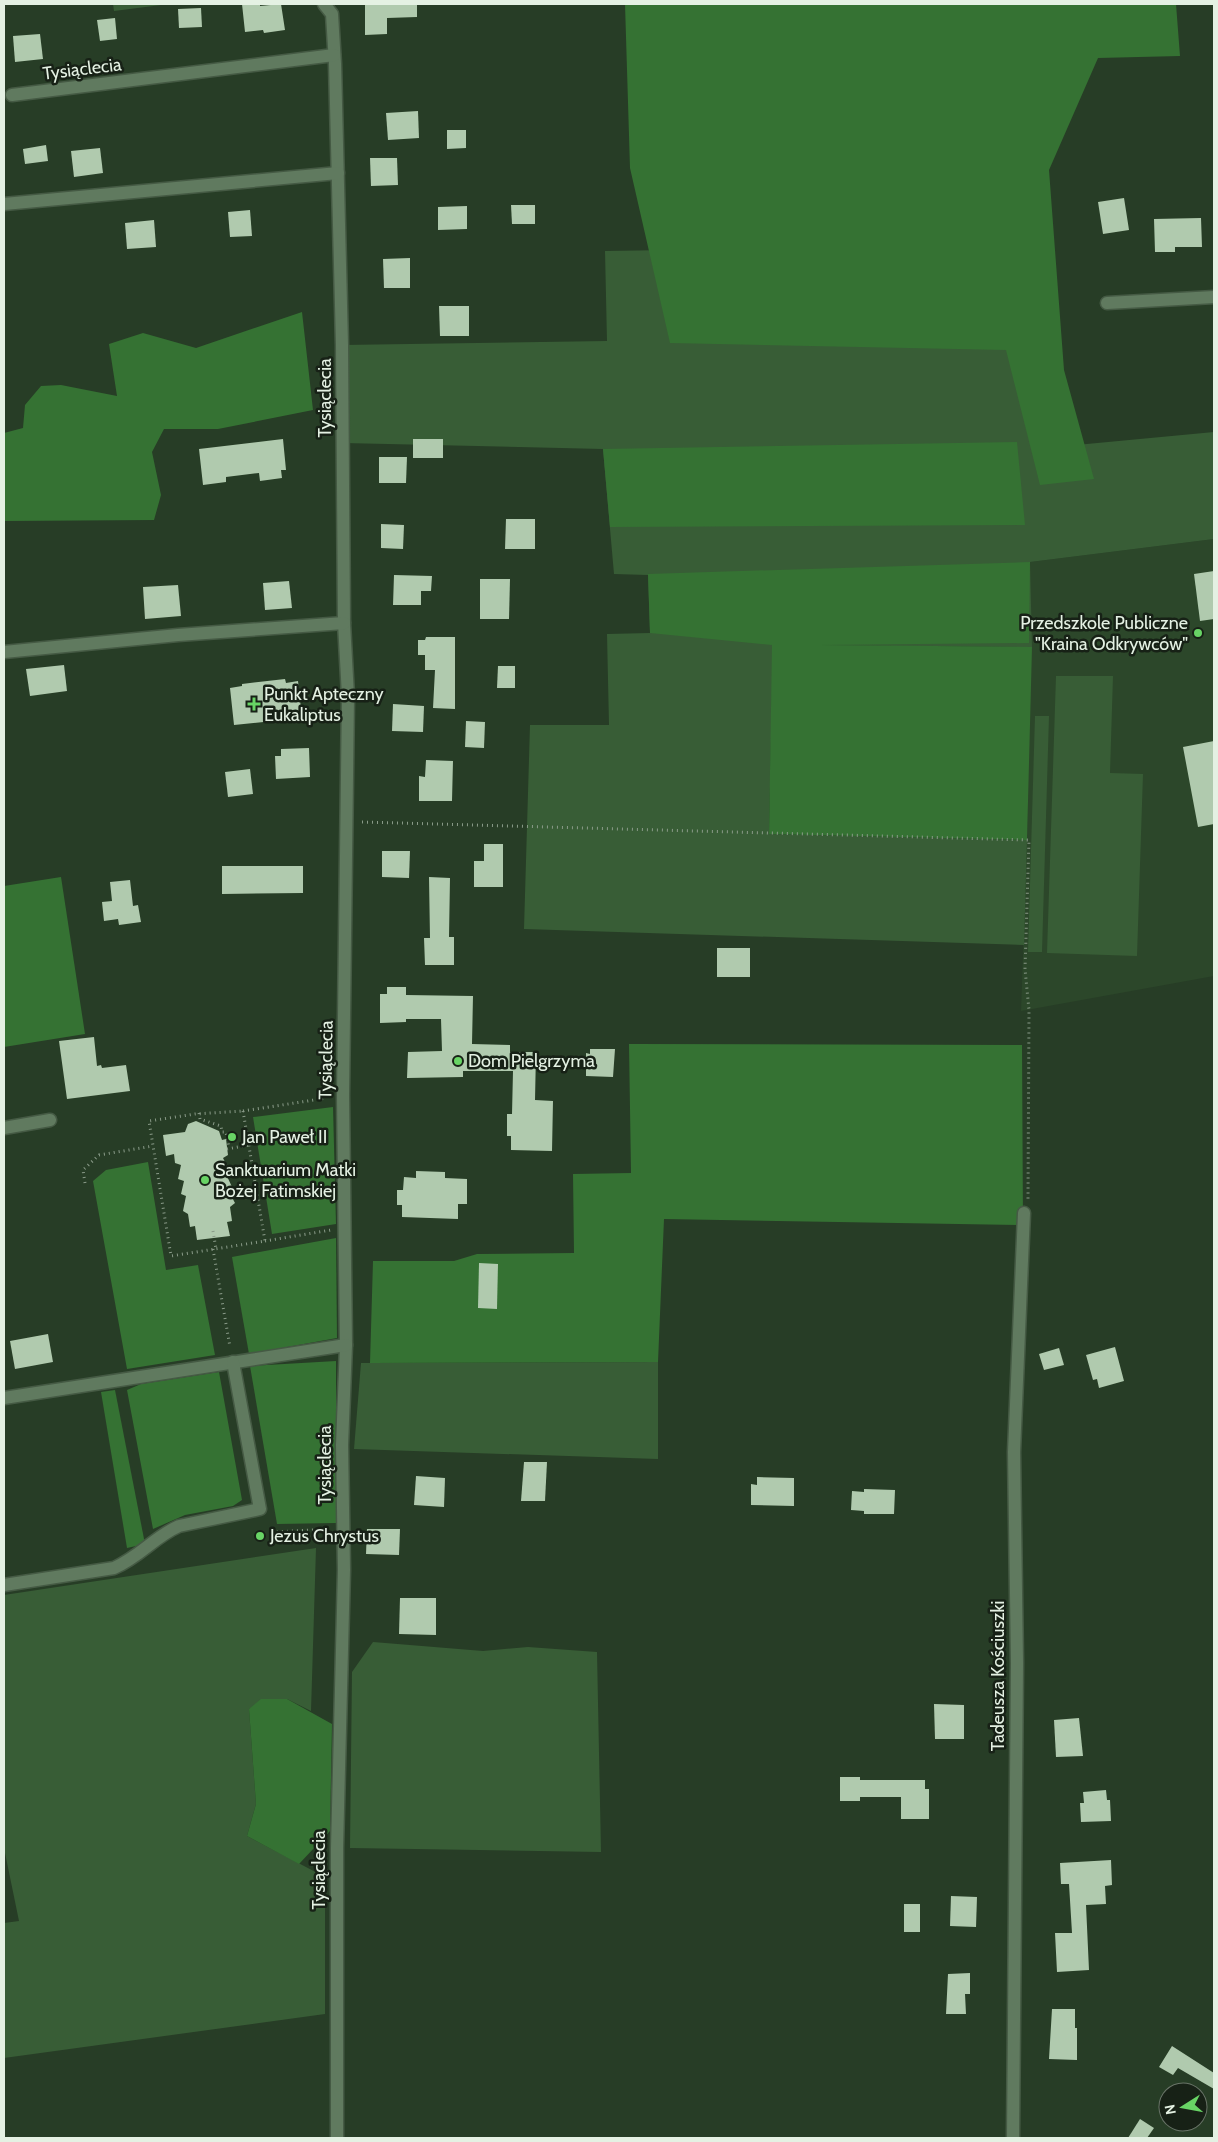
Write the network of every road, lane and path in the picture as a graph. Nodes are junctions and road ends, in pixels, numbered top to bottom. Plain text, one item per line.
1 (324, 4) edge
2 (334, 56) junction
3 (12, 95) dead end
4 (338, 173) junction
5 (4, 204) edge
6 (1214, 297) edge
7 (1107, 304) dead end
8 (344, 623) junction
9 (4, 652) edge
10 (346, 822) junction
11 (343, 1096) junction
12 (244, 1111) junction
13 (199, 1113) junction
14 (50, 1120) dead end
15 (4, 1128) edge
16 (249, 1145) junction
17 (153, 1146) junction
18 (85, 1183) dead end
19 (1024, 1213) joint
20 (344, 1228) junction
21 (213, 1231) dead end
22 (265, 1241) junction
23 (214, 1249) junction
24 (229, 1342) dead end
25 (346, 1345) junction
26 (233, 1362) junction
27 (4, 1398) edge
28 (332, 1528) dead end
29 (277, 1532) dead end
30 (4, 1585) edge
31 (337, 2138) edge
32 (1013, 2138) edge

1 - 2 street, Tysiąclecia
2 - 3 street, Tysiąclecia
2 - 4 street, Tysiąclecia
4 - 5 street
4 - 8 street, Tysiąclecia
6 - 7 street
8 - 9 street
8 - 10 street, Tysiąclecia
10 - 11 street, Tysiąclecia
10 - 19 path
11 - 12 path
11 - 20 street, Tysiąclecia
12 - 13 path
12 - 16 path
13 - 16 path
13 - 17 path
14 - 15 street
16 - 22 path
17 - 18 path
17 - 23 path
19 - 32 street, Tadeusza Kościuszki
20 - 22 path
20 - 25 street, Tysiąclecia
21 - 23 path
22 - 23 path
23 - 24 path
25 - 26 street
25 - 31 street, Tysiąclecia
26 - 27 street
26 - 30 street
28 - 29 path

